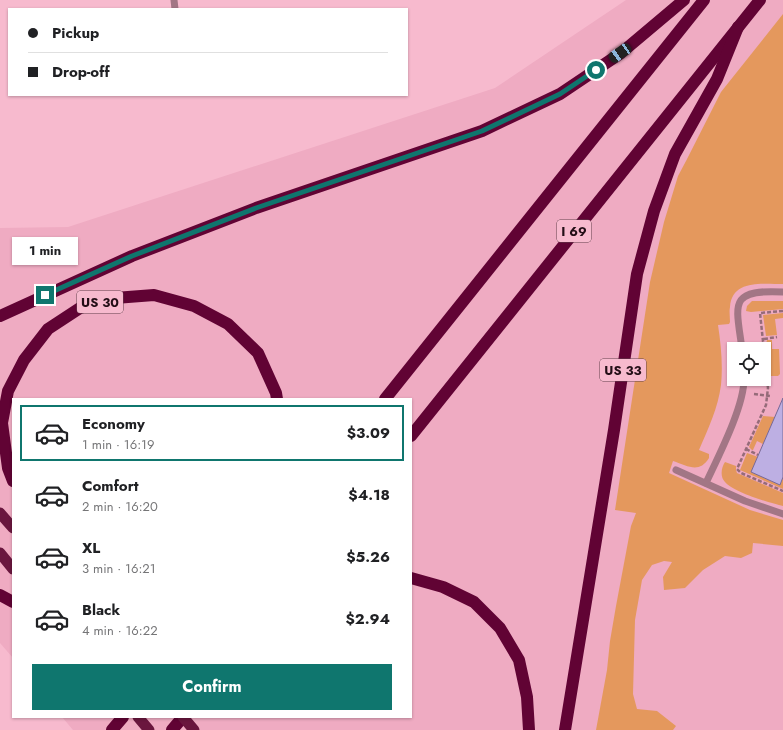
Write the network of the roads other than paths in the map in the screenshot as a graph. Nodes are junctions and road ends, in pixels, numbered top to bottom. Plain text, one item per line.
1 (684, 0) edge
2 (704, 0) edge
3 (760, 0) edge
4 (738, 27) junction
5 (783, 292) edge
6 (0, 316) edge
7 (741, 342) edge
8 (743, 386) edge
9 (277, 398) edge
10 (386, 398) edge
11 (412, 435) edge
12 (676, 470) dead end
13 (12, 478) edge
14 (706, 483) junction
15 (0, 513) edge
16 (783, 514) edge
17 (12, 527) edge
18 (0, 553) edge
19 (12, 568) edge
20 (412, 578) edge
21 (0, 594) edge
22 (12, 601) edge
23 (122, 718) edge
24 (139, 718) edge
25 (182, 718) edge
26 (184, 718) edge
27 (112, 730) edge
28 (150, 730) edge
29 (172, 730) edge
30 (194, 730) edge
31 (529, 730) edge
32 (565, 730) edge

1 - 6 highway
2 - 10 highway
3 - 4 highway, I 69
4 - 11 highway, I 69
4 - 32 highway, US 33
5 - 7 lane
8 - 14 lane
9 - 13 highway, US 30
12 - 14 lane
14 - 16 lane
15 - 17 highway
18 - 19 highway
20 - 31 highway
21 - 22 highway
23 - 27 highway
24 - 28 highway
25 - 29 highway
26 - 30 highway, bridge

